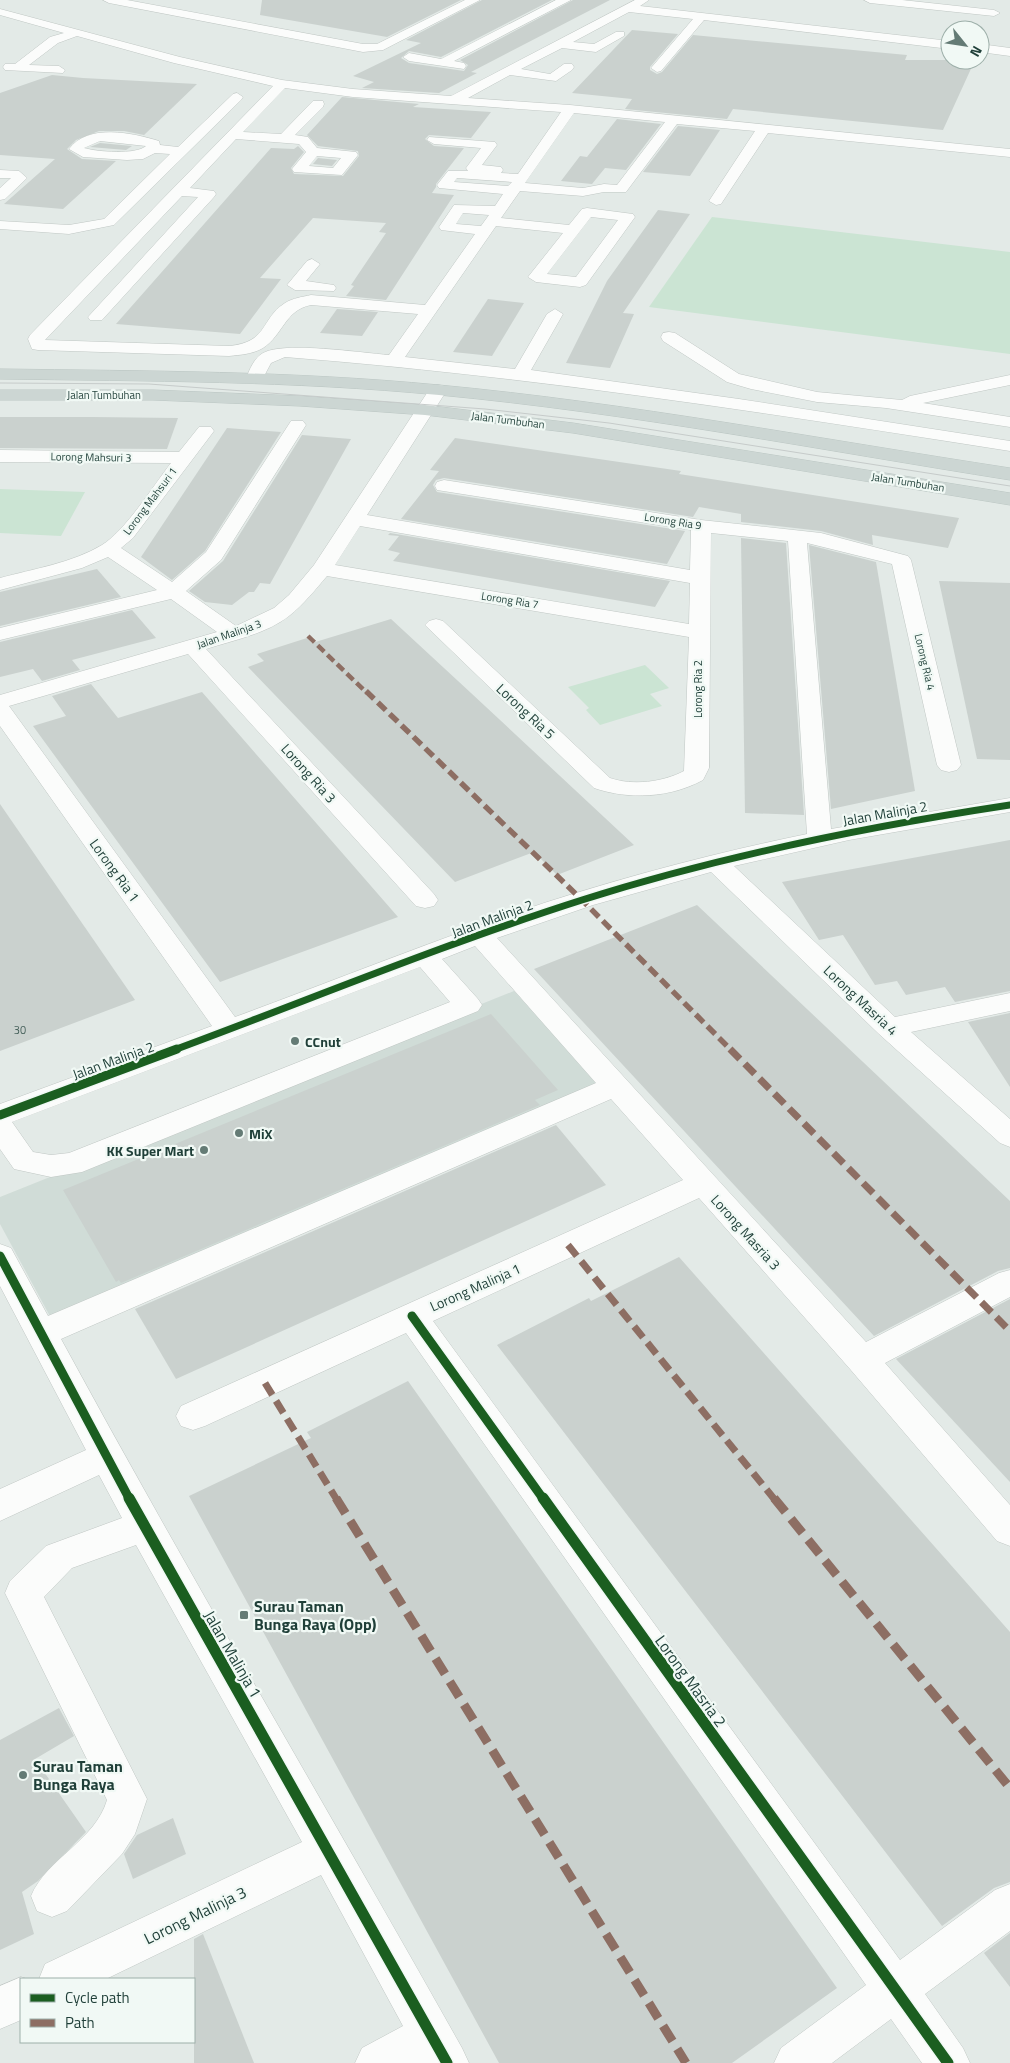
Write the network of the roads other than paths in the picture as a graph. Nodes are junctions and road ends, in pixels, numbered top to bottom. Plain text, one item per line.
1 (109, 0) edge
2 (474, 0) edge
3 (565, 0) edge
4 (643, 0) edge
5 (870, 0) edge
6 (627, 8) junction
7 (0, 12) edge
8 (780, 15) dead end
9 (701, 17) junction
10 (988, 20) edge
11 (768, 24) junction
12 (901, 29) dead end
13 (75, 33) junction
14 (940, 33) edge
15 (620, 34) dead end
16 (111, 42) junction
17 (163, 43) dead end
18 (560, 44) junction
19 (940, 44) edge
20 (990, 48) edge
21 (1007, 48) edge
22 (201, 51) dead end
23 (409, 57) dead end
24 (178, 60) junction
25 (442, 63) junction
26 (0, 66) edge
27 (18, 67) junction
28 (468, 67) dead end
29 (568, 67) dead end
30 (657, 68) dead end
31 (59, 70) dead end
32 (486, 70) dead end
33 (506, 72) junction
34 (282, 84) junction
35 (237, 96) dead end
36 (454, 100) junction
37 (476, 101) junction
38 (318, 104) dead end
39 (570, 109) junction
40 (468, 113) dead end
41 (674, 119) junction
42 (764, 128) junction
43 (233, 134) junction
44 (285, 138) junction
45 (434, 140) dead end
46 (152, 149) dead end
47 (181, 152) junction
48 (313, 152) dead end
49 (1010, 153) edge
50 (168, 164) junction
51 (202, 166) junction
52 (0, 174) edge
53 (518, 182) junction
54 (178, 191) junction
55 (0, 196) edge
56 (716, 201) dead end
57 (491, 221) junction
58 (0, 225) edge
59 (573, 230) junction
60 (0, 240) edge
61 (66, 245) dead end
62 (103, 248) dead end
63 (122, 249) junction
64 (312, 264) dead end
65 (433, 305) junction
66 (556, 314) dead end
67 (96, 317) dead end
68 (669, 337) dead end
69 (395, 359) junction
70 (0, 374) edge
71 (520, 374) junction
72 (164, 377) junction
73 (255, 378) junction
74 (277, 379) junction
75 (1010, 380) edge
76 (438, 390) junction
77 (0, 394) edge
78 (472, 394) junction
79 (184, 396) junction
80 (817, 397) junction
81 (300, 401) junction
82 (886, 404) junction
83 (425, 410) junction
84 (808, 414) junction
85 (496, 418) junction
86 (1010, 422) edge
87 (297, 425) dead end
88 (205, 432) dead end
89 (1010, 446) edge
90 (0, 456) edge
91 (183, 458) junction
92 (1010, 474) edge
93 (444, 486) dead end
94 (1007, 498) edge
95 (355, 519) junction
96 (701, 526) junction
97 (797, 536) junction
98 (109, 550) junction
99 (901, 560) joint
100 (322, 569) junction
101 (699, 578) junction
102 (0, 584) edge
103 (173, 592) junction
104 (436, 625) dead end
105 (698, 632) junction
106 (0, 634) edge
107 (233, 634) junction
108 (193, 646) junction
109 (0, 702) edge
110 (0, 710) edge
111 (949, 765) dead end
112 (621, 789) joint
113 (1010, 806) edge
114 (820, 838) junction
115 (715, 862) junction
116 (425, 900) dead end
117 (480, 935) junction
118 (425, 956) junction
119 (1010, 1002) edge
120 (889, 1027) junction
121 (230, 1030) junction
122 (615, 1086) junction
123 (0, 1115) edge
124 (0, 1126) edge
125 (1010, 1136) edge
126 (702, 1184) junction
127 (0, 1256) edge
128 (1010, 1282) edge
129 (412, 1316) junction
130 (42, 1333) junction
131 (862, 1360) junction
132 (193, 1416) dead end
133 (106, 1456) junction
134 (0, 1506) edge
135 (144, 1526) junction
136 (1010, 1530) edge
137 (329, 1850) junction
138 (52, 1896) dead end
139 (1010, 1905) edge
140 (62, 1978) edge
141 (895, 1989) junction
142 (20, 1998) edge
143 (0, 2008) edge
144 (439, 2049) edge
145 (378, 2063) edge
146 (796, 2063) edge
147 (948, 2063) edge

1 - 2 street
3 - 25 street
4 - 6 street
5 - 10 street
6 - 9 street
6 - 18 street
7 - 13 street
8 - 11 street
9 - 11 street
9 - 30 street
11 - 19 street
12 - 14 street
13 - 16 street
13 - 27 street
15 - 18 street
16 - 17 street
16 - 24 street
18 - 33 street
20 - 21 street
22 - 24 street
23 - 25 street
24 - 34 street
25 - 28 street
26 - 27 street
27 - 31 street
29 - 33 street
32 - 33 street
33 - 36 street
34 - 36 street
34 - 43 street
35 - 47 street
36 - 37 street
37 - 39 street
37 - 40 street
38 - 44 street
39 - 41 street
39 - 53 street
41 - 42 street
41 - 53 street
42 - 49 street
42 - 56 street
43 - 44 street
43 - 51 street
44 - 48 street
45 - 53 street
46 - 47 street
47 - 50 street
50 - 51 street
50 - 58 street
51 - 54 street
52 - 55 street
53 - 57 street
54 - 63 street
54 - 67 street
57 - 59 street
57 - 65 street
59 - 59 street
60 - 61 street
62 - 63 street
63 - 65 street
64 - 65 street
65 - 69 street
66 - 71 street
68 - 80 street
69 - 71 street
69 - 73 street
70 - 72 main road, Jalan Tumbuhan
71 - 84 street
72 - 73 main road, Jalan Tumbuhan
72 - 79 main road
73 - 74 main road, Jalan Tumbuhan
74 - 76 main road, Jalan Tumbuhan
74 - 81 main road
75 - 82 street
76 - 78 main road, Jalan Tumbuhan
76 - 83 street, Jalan Malinja 3
77 - 79 main road, Jalan Tumbuhan
78 - 85 main road
78 - 92 main road, Jalan Tumbuhan
79 - 81 main road, Jalan Tumbuhan
80 - 82 street
80 - 84 street
81 - 83 main road, Jalan Tumbuhan
82 - 86 street
83 - 85 main road, Jalan Tumbuhan
83 - 95 street, Jalan Malinja 3
84 - 89 street
85 - 94 main road, Jalan Tumbuhan
87 - 103 street
88 - 91 street, Lorong Mahsuri 1
90 - 91 street, Lorong Mahsuri 3
91 - 98 street, Lorong Mahsuri 1
93 - 96 street, Lorong Ria 9
95 - 100 street, Jalan Malinja 3
95 - 101 street
96 - 97 street, Lorong Ria 9
96 - 101 street, Lorong Ria 2
97 - 99 street, Lorong Ria 9
97 - 114 street
98 - 102 street, Lorong Mahsuri 1
98 - 103 street
99 - 111 street, Lorong Ria 4
100 - 105 street, Lorong Ria 7
100 - 107 street, Jalan Malinja 3
101 - 105 street, Lorong Ria 2
103 - 106 street
103 - 107 street
104 - 112 street, Lorong Ria 5
105 - 112 street, Lorong Ria 2
107 - 108 street, Jalan Malinja 3
108 - 109 street, Jalan Malinja 3
108 - 116 street, Lorong Ria 3
110 - 121 street, Lorong Ria 1
113 - 114 street, Jalan Malinja 2
114 - 115 street, Jalan Malinja 2
115 - 117 street, Jalan Malinja 2
115 - 120 street, Lorong Masria 4
117 - 118 street, Jalan Malinja 2
117 - 122 street, Lorong Masria 3
118 - 121 street, Jalan Malinja 2
118 - 124 street
119 - 120 street
120 - 125 street, Lorong Masria 4
121 - 123 street, Jalan Malinja 2
122 - 126 street, Lorong Masria 3
122 - 130 street
126 - 129 street, Lorong Malinja 1
126 - 131 street, Lorong Masria 3
127 - 130 street, Jalan Malinja 1
128 - 131 street
129 - 132 street, Lorong Malinja 1
129 - 141 street, Lorong Masria 2
130 - 133 street, Jalan Malinja 1
131 - 136 street, Lorong Masria 3
133 - 134 street
133 - 135 street, Jalan Malinja 1
135 - 137 street, Jalan Malinja 1
135 - 138 street
137 - 140 street, Lorong Malinja 3
137 - 144 street, Jalan Malinja 1
139 - 141 street
141 - 146 street
141 - 147 street, Lorong Masria 2
142 - 143 street
144 - 145 street

